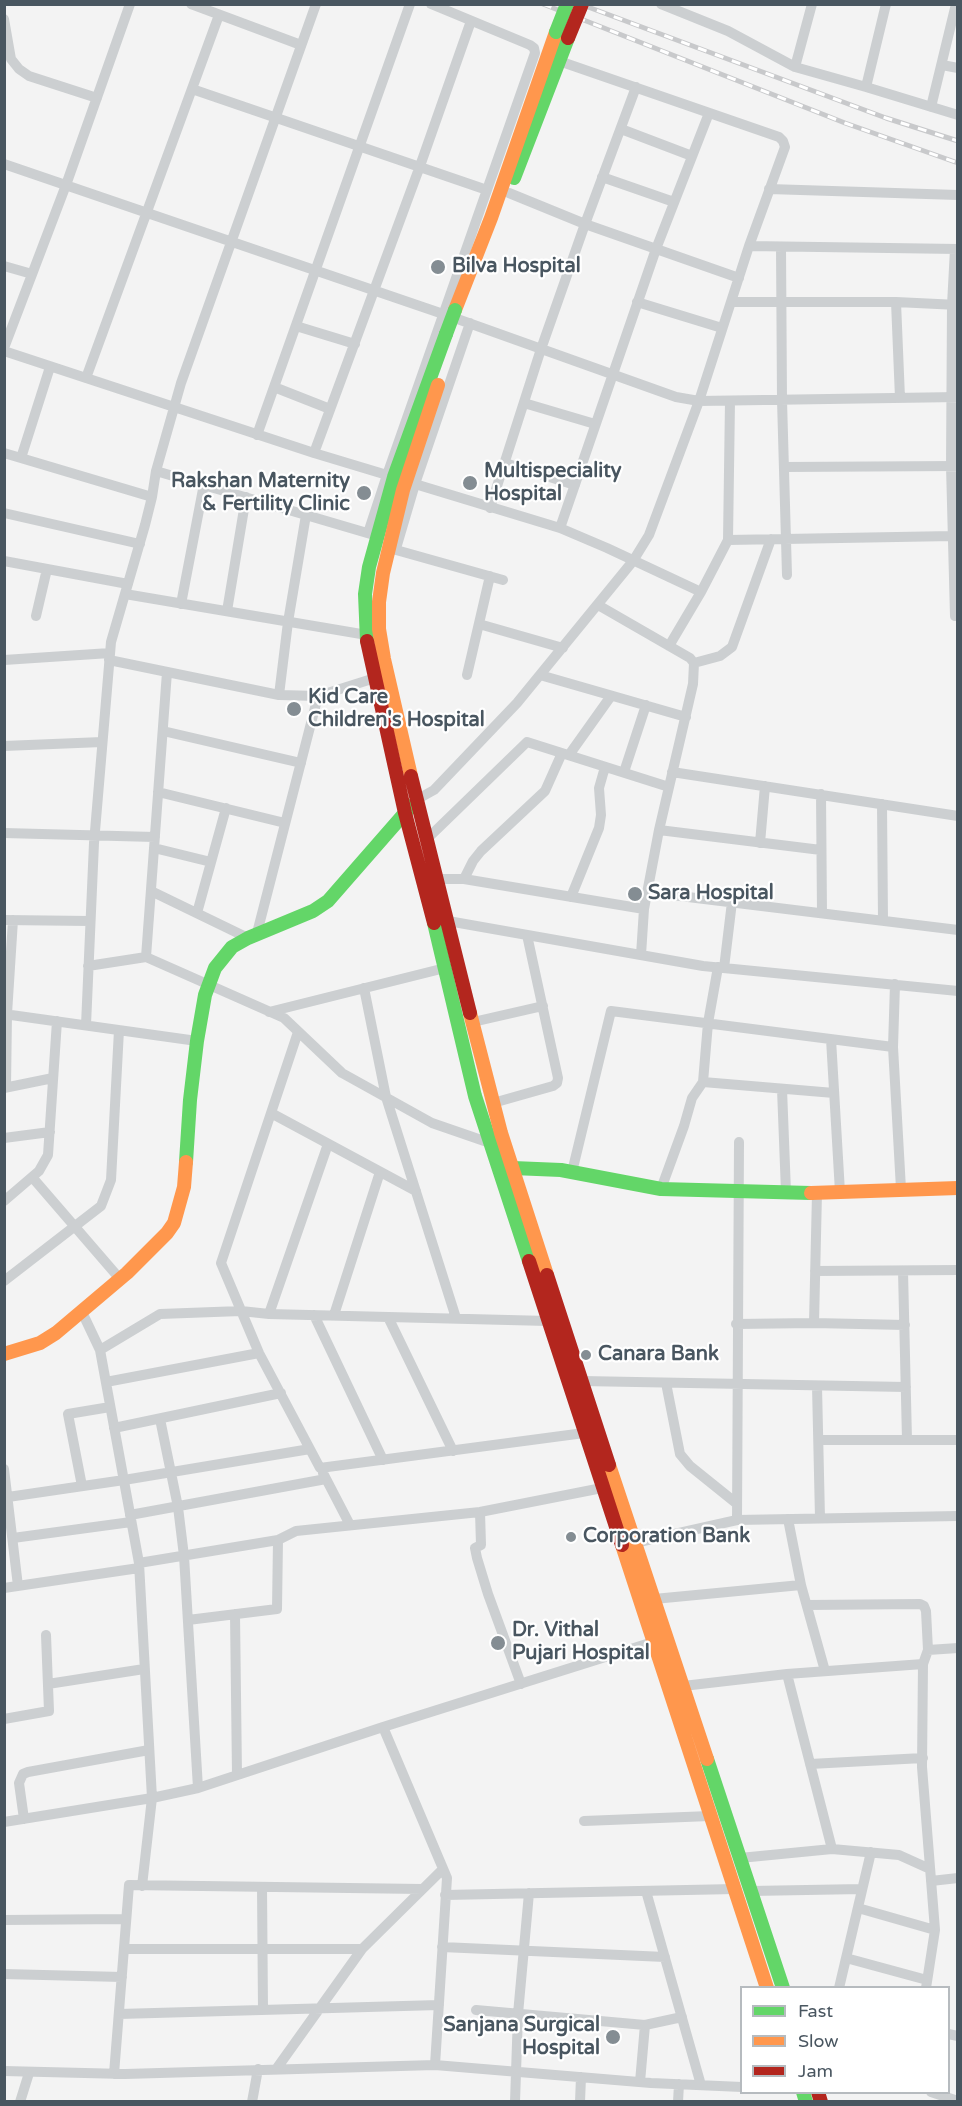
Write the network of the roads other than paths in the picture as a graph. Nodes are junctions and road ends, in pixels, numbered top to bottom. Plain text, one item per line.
1 (130, 4) edge
2 (190, 4) edge
3 (316, 4) edge
4 (410, 4) edge
5 (431, 4) edge
6 (567, 4) edge
7 (582, 4) edge
8 (661, 4) edge
9 (812, 4) edge
10 (886, 4) edge
11 (956, 4) edge
12 (219, 15) junction
13 (4, 19) edge
14 (471, 21) junction
15 (301, 45) junction
16 (559, 61) junction
17 (942, 65) junction
18 (795, 67) junction
19 (957, 68) edge
20 (636, 87) junction
21 (866, 87) junction
22 (192, 89) junction
23 (97, 98) junction
24 (931, 107) junction
25 (710, 113) junction
26 (957, 115) edge
27 (275, 118) junction
28 (621, 129) junction
29 (360, 148) junction
30 (692, 156) junction
31 (4, 164) edge
32 (420, 166) junction
33 (602, 177) junction
34 (66, 184) junction
35 (769, 189) junction
36 (487, 190) junction
37 (509, 193) junction
38 (957, 195) edge
39 (674, 202) junction
40 (147, 212) junction
41 (585, 224) junction
42 (230, 241) junction
43 (749, 246) junction
44 (781, 247) junction
45 (656, 249) junction
46 (956, 249) edge
47 (4, 266) edge
48 (316, 270) junction
49 (32, 274) junction
50 (739, 278) junction
51 (375, 290) junction
52 (637, 302) junction
53 (731, 302) junction
54 (781, 302) junction
55 (896, 302) junction
56 (955, 305) edge
57 (458, 315) junction
58 (296, 326) junction
59 (722, 328) junction
60 (450, 335) junction
61 (355, 344) junction
62 (541, 349) junction
63 (4, 350) edge
64 (50, 367) junction
65 (612, 374) junction
66 (86, 378) junction
67 (274, 387) junction
68 (954, 397) edge
69 (900, 398) junction
70 (782, 400) junction
71 (699, 401) junction
72 (730, 401) junction
73 (524, 403) junction
74 (175, 408) junction
75 (330, 409) junction
76 (595, 424) junction
77 (257, 435) junction
78 (4, 453) edge
79 (314, 453) junction
80 (21, 458) junction
81 (505, 463) junction
82 (954, 466) edge
83 (784, 467) junction
84 (156, 471) junction
85 (387, 475) junction
86 (204, 484) junction
87 (415, 484) junction
88 (574, 485) junction
89 (152, 497) junction
90 (246, 497) junction
91 (490, 508) junction
92 (4, 513) edge
93 (306, 515) junction
94 (560, 528) junction
95 (373, 535) junction
96 (953, 536) junction
97 (786, 538) junction
98 (771, 539) junction
99 (728, 540) junction
100 (140, 544) junction
101 (392, 549) junction
102 (4, 561) edge
103 (633, 561) junction
104 (47, 569) junction
105 (787, 575) dead end
106 (490, 576) junction
107 (503, 580) dead end
108 (126, 589) junction
109 (701, 592) junction
110 (181, 604) junction
111 (598, 605) junction
112 (226, 612) junction
113 (36, 616) dead end
114 (955, 616) dead end
115 (288, 622) junction
116 (479, 624) junction
117 (367, 635) junction
118 (669, 646) junction
119 (563, 648) junction
120 (110, 656) junction
121 (4, 660) edge
122 (694, 663) junction
123 (167, 672) junction
124 (467, 675) dead end
125 (540, 675) junction
126 (375, 678) junction
127 (279, 695) junction
128 (318, 696) junction
129 (611, 696) junction
130 (646, 705) junction
131 (686, 717) junction
132 (163, 731) junction
133 (102, 742) junction
134 (4, 746) edge
135 (566, 754) junction
136 (301, 763) junction
137 (605, 767) junction
138 (624, 772) junction
139 (672, 772) junction
140 (765, 786) junction
141 (669, 787) junction
142 (158, 792) junction
143 (821, 794) junction
144 (416, 800) junction
145 (882, 804) junction
146 (226, 808) junction
147 (405, 813) junction
148 (957, 816) edge
149 (285, 823) junction
150 (659, 830) junction
151 (4, 833) edge
152 (94, 835) junction
153 (427, 839) junction
154 (154, 842) junction
155 (760, 843) junction
156 (821, 850) junction
157 (211, 862) junction
158 (438, 879) junction
159 (464, 879) junction
160 (151, 891) junction
161 (647, 892) junction
162 (571, 897) junction
163 (732, 902) junction
164 (644, 909) junction
165 (197, 913) junction
166 (822, 913) junction
167 (9, 920) edge
168 (90, 921) junction
169 (448, 921) junction
170 (883, 921) junction
171 (957, 930) edge
172 (252, 935) junction
173 (527, 935) junction
174 (641, 955) junction
175 (146, 957) junction
176 (88, 966) junction
177 (445, 968) junction
178 (721, 968) junction
179 (895, 984) junction
180 (209, 985) junction
181 (364, 988) junction
182 (957, 991) edge
183 (543, 1006) junction
184 (269, 1012) junction
185 (6, 1014) edge
186 (57, 1021) junction
187 (473, 1022) junction
188 (708, 1023) junction
189 (86, 1025) junction
190 (119, 1030) junction
191 (298, 1032) junction
192 (831, 1039) junction
193 (197, 1041) junction
194 (893, 1047) junction
195 (53, 1078) junction
196 (703, 1082) junction
197 (5, 1087) edge
198 (783, 1089) junction
199 (834, 1093) junction
200 (386, 1097) junction
201 (493, 1103) junction
202 (271, 1113) junction
203 (50, 1132) junction
204 (4, 1138) edge
205 (490, 1143) junction
206 (739, 1143) dead end
207 (328, 1144) junction
208 (513, 1168) junction
209 (380, 1172) junction
210 (500, 1172) junction
211 (572, 1172) junction
212 (33, 1177) junction
213 (957, 1188) edge
214 (661, 1189) junction
215 (901, 1189) junction
216 (416, 1191) junction
217 (740, 1191) junction
218 (786, 1192) junction
219 (840, 1192) junction
220 (817, 1193) junction
221 (4, 1201) edge
222 (75, 1227) junction
223 (815, 1270) junction
224 (957, 1270) edge
225 (903, 1271) junction
226 (120, 1279) junction
227 (4, 1281) edge
228 (241, 1311) junction
229 (82, 1312) junction
230 (269, 1314) junction
231 (314, 1315) junction
232 (334, 1316) junction
233 (388, 1317) junction
234 (456, 1318) junction
235 (548, 1321) junction
236 (814, 1323) junction
237 (736, 1324) junction
238 (905, 1325) junction
239 (100, 1350) junction
240 (259, 1353) junction
241 (4, 1354) edge
242 (582, 1381) junction
243 (106, 1382) junction
244 (666, 1383) junction
245 (736, 1384) junction
246 (817, 1386) junction
247 (906, 1387) junction
248 (281, 1393) junction
249 (110, 1407) junction
250 (160, 1419) junction
251 (114, 1428) junction
252 (584, 1433) junction
253 (819, 1440) junction
254 (907, 1440) junction
255 (957, 1440) edge
256 (310, 1449) junction
257 (453, 1450) junction
258 (383, 1460) junction
259 (321, 1468) junction
260 (4, 1469) edge
261 (172, 1472) junction
262 (326, 1479) junction
263 (124, 1480) junction
264 (82, 1486) junction
265 (602, 1488) junction
266 (8, 1497) junction
267 (736, 1503) junction
268 (178, 1507) junction
269 (480, 1512) junction
270 (957, 1516) edge
271 (820, 1518) junction
272 (131, 1519) junction
273 (788, 1519) junction
274 (736, 1520) junction
275 (350, 1525) junction
276 (13, 1538) junction
277 (278, 1540) junction
278 (628, 1544) junction
279 (184, 1556) junction
280 (139, 1565) junction
281 (801, 1585) junction
282 (18, 1586) junction
283 (4, 1588) edge
284 (654, 1599) junction
285 (807, 1605) junction
286 (235, 1614) junction
287 (188, 1620) junction
288 (46, 1635) dead end
289 (653, 1642) junction
290 (957, 1648) edge
291 (928, 1650) junction
292 (924, 1664) junction
293 (144, 1669) junction
294 (825, 1671) junction
295 (787, 1674) junction
296 (48, 1684) junction
297 (521, 1684) junction
298 (683, 1686) junction
299 (4, 1719) edge
300 (383, 1727) junction
301 (149, 1750) junction
302 (923, 1758) junction
303 (810, 1764) junction
304 (237, 1775) junction
305 (198, 1788) junction
306 (152, 1798) junction
307 (710, 1816) junction
308 (24, 1819) junction
309 (584, 1821) dead end
310 (4, 1822) edge
311 (832, 1849) junction
312 (871, 1852) junction
313 (740, 1858) junction
314 (443, 1869) junction
315 (930, 1869) junction
316 (957, 1878) edge
317 (931, 1881) junction
318 (142, 1886) junction
319 (262, 1887) junction
320 (422, 1889) junction
321 (862, 1889) junction
322 (735, 1890) junction
323 (646, 1891) junction
324 (751, 1891) junction
325 (529, 1893) junction
326 (446, 1895) junction
327 (858, 1908) junction
328 (126, 1919) junction
329 (4, 1920) edge
330 (935, 1930) junction
331 (442, 1947) junction
332 (124, 1949) junction
333 (263, 1949) junction
334 (362, 1949) junction
335 (524, 1951) junction
336 (665, 1957) junction
337 (846, 1958) junction
338 (4, 1974) edge
339 (122, 1977) junction
340 (926, 1984) edge
341 (766, 1986) edge
342 (782, 1986) edge
343 (839, 1986) edge
344 (439, 2006) junction
345 (319, 2008) junction
346 (263, 2010) junction
347 (476, 2010) dead end
348 (119, 2014) junction
349 (519, 2014) junction
350 (682, 2017) junction
351 (645, 2025) junction
352 (435, 2065) junction
353 (277, 2068) junction
354 (258, 2069) junction
355 (4, 2072) edge
356 (516, 2072) junction
357 (29, 2073) junction
358 (114, 2074) junction
359 (581, 2077) junction
360 (640, 2082) junction
361 (680, 2084) junction
362 (701, 2085) junction
363 (740, 2087) edge
364 (937, 2094) edge
365 (957, 2101) edge
366 (20, 2102) edge
367 (252, 2102) edge
368 (515, 2102) edge
369 (580, 2102) edge
370 (678, 2102) edge

1 - 23 street
2 - 12 street
3 - 15 street
4 - 29 street
5 - 14 street
6 - 57 main road, bridge
7 - 16 main road, bridge
8 - 18 street
9 - 18 street
10 - 21 street
11 - 17 street
12 - 15 street
12 - 22 street
13 - 23 street
14 - 32 street
14 - 36 street
15 - 27 street
16 - 20 street
16 - 37 main road
17 - 19 street
17 - 24 street
18 - 21 street
20 - 25 street
20 - 28 street
21 - 24 street
22 - 27 street
22 - 40 street
23 - 34 street
24 - 26 street
25 - 30 street
25 - 35 street
27 - 29 street
27 - 42 street
28 - 30 street
28 - 33 street
29 - 32 street
29 - 48 street
30 - 39 street
31 - 34 street
32 - 36 street
32 - 51 street
33 - 39 street
33 - 41 street
34 - 40 street
34 - 49 street
35 - 38 street
35 - 43 street
36 - 57 street
37 - 41 street
37 - 57 main road
39 - 45 street
40 - 42 street
40 - 66 street
41 - 45 street
41 - 62 street
42 - 48 street
42 - 74 street
43 - 44 street
43 - 50 street
44 - 46 street
44 - 54 street
45 - 50 street
45 - 52 street
46 - 56 street
47 - 49 street
48 - 51 street
48 - 58 street
49 - 63 street
50 - 53 street
51 - 57 street
51 - 61 street
52 - 59 street
52 - 65 street
53 - 54 street
53 - 59 street
54 - 55 street
54 - 70 street
55 - 56 street
55 - 69 street
56 - 68 street
57 - 60 main road
57 - 62 street
57 - 85 street
57 - 87 street
58 - 61 street
58 - 67 street
59 - 71 street
60 - 95 main road
60 - 101 main road
61 - 75 street
62 - 65 street
62 - 73 street
63 - 64 street
64 - 66 street
64 - 80 street
65 - 71 street
65 - 76 street
66 - 74 street
67 - 75 street
67 - 77 street
68 - 69 street
68 - 82 street
69 - 70 street
70 - 72 street
70 - 83 street
71 - 72 street
71 - 103 street
72 - 99 street
73 - 76 street
73 - 81 street
74 - 77 street
74 - 84 street
75 - 79 street
76 - 88 street
77 - 79 street
78 - 80 street
79 - 85 street
80 - 89 street
81 - 88 street
81 - 91 street
82 - 83 street
82 - 96 street
83 - 97 street
84 - 86 street
84 - 89 street
85 - 95 street
86 - 90 street
86 - 110 street
87 - 91 street
87 - 101 street
88 - 94 street
89 - 100 street
90 - 93 street
90 - 112 street
91 - 94 street
92 - 100 street
93 - 95 street
93 - 115 street
94 - 103 street
95 - 117 main road
96 - 97 street
96 - 114 street
97 - 98 street
97 - 105 street
98 - 99 street
98 - 122 street
99 - 109 street
100 - 108 street
101 - 106 street
101 - 144 main road
102 - 104 street
103 - 109 street
103 - 111 street
104 - 108 street
104 - 113 street
106 - 107 street
106 - 116 street
108 - 110 street
108 - 120 street
109 - 118 street
110 - 112 street
111 - 118 street
111 - 119 street
112 - 115 street
115 - 117 street
115 - 127 street
116 - 119 street
116 - 124 street
117 - 126 main road
118 - 122 street
119 - 125 street
120 - 121 street
120 - 123 street
120 - 133 street
122 - 131 street
123 - 127 street
123 - 132 street
125 - 129 street
125 - 144 street
126 - 128 street
126 - 147 main road
127 - 128 street
128 - 136 street
129 - 130 street
129 - 135 street
130 - 131 street
130 - 138 street
131 - 139 street
132 - 136 street
132 - 142 street
133 - 134 street
133 - 152 street
135 - 137 street
135 - 153 street
135 - 159 street
136 - 149 street
137 - 138 street
137 - 162 street
138 - 141 street
139 - 140 street
139 - 141 street
140 - 143 street
140 - 155 street
141 - 150 street
142 - 146 street
142 - 154 street
143 - 145 street
143 - 156 street
144 - 147 main road
144 - 153 main road
145 - 148 street
145 - 170 street
146 - 149 street
146 - 157 street
147 - 172 main road
147 - 177 main road
149 - 172 street
150 - 155 street
150 - 161 street
151 - 152 street
152 - 154 street
152 - 168 street
153 - 158 main road
154 - 157 street
154 - 160 street
155 - 156 street
156 - 166 street
157 - 165 street
158 - 159 street
158 - 169 main road
159 - 162 street
160 - 165 street
160 - 175 street
161 - 163 street
161 - 164 street
162 - 164 street
163 - 166 street
163 - 178 street
164 - 174 street
165 - 172 street
166 - 170 street
167 - 168 street
167 - 185 street
168 - 176 street
169 - 173 street
169 - 187 main road
170 - 171 street
172 - 180 main road
173 - 174 street
173 - 183 street
174 - 178 street
175 - 176 street
175 - 180 street
176 - 189 street
177 - 181 street
177 - 205 main road
178 - 179 street
178 - 188 street
179 - 182 street
179 - 194 street
180 - 184 street
180 - 193 main road
181 - 184 street
181 - 200 street
183 - 187 street
183 - 201 street
184 - 191 street
185 - 186 street
185 - 197 street
186 - 189 street
186 - 195 street
187 - 201 main road
188 - 192 street
188 - 196 street
188 - 211 street
189 - 190 street
190 - 193 street
190 - 222 street
191 - 200 street
191 - 202 street
192 - 194 street
192 - 199 street
193 - 226 main road
194 - 215 street
195 - 197 street
195 - 203 street
196 - 198 street
196 - 214 street
198 - 199 street
198 - 218 street
199 - 219 street
200 - 205 street
200 - 216 street
201 - 208 main road
202 - 207 street
202 - 228 street
203 - 204 street
203 - 212 street
205 - 210 main road
206 - 217 street
207 - 209 street
207 - 230 street
208 - 210 main road
208 - 211 main road
208 - 242 main road
209 - 216 street
209 - 232 street
210 - 235 main road
211 - 214 main road
212 - 221 street
212 - 222 street
213 - 215 main road
214 - 217 main road
215 - 219 main road
216 - 234 street
217 - 218 main road
217 - 237 street
218 - 220 main road
219 - 220 main road
220 - 223 street
222 - 226 street
222 - 227 street
223 - 225 street
223 - 236 street
224 - 225 street
225 - 238 street
226 - 229 main road
228 - 230 street
228 - 239 street
228 - 240 street
229 - 239 street
229 - 241 main road
230 - 231 street
231 - 232 street
231 - 258 street
232 - 233 street
233 - 234 street
233 - 257 street
234 - 235 street
235 - 252 main road
236 - 237 street
236 - 238 street
237 - 245 street
238 - 247 street
239 - 243 street
240 - 243 street
240 - 248 street
242 - 244 street
242 - 278 main road
243 - 249 street
244 - 245 street
244 - 267 street
245 - 246 street
245 - 267 street
246 - 247 street
246 - 253 street
247 - 254 street
248 - 250 street
248 - 256 street
249 - 251 street
249 - 264 street
250 - 251 street
250 - 261 street
251 - 263 street
252 - 257 street
252 - 265 main road
253 - 254 street
253 - 271 street
254 - 255 street
256 - 259 street
256 - 261 street
257 - 258 street
258 - 259 street
259 - 262 street
260 - 266 street
261 - 263 street
261 - 268 street
262 - 268 street
262 - 275 street
263 - 264 street
263 - 272 street
264 - 266 street
265 - 269 street
265 - 278 main road
266 - 276 street
267 - 274 street
268 - 272 street
268 - 279 street
269 - 275 street
269 - 297 street
270 - 271 street
271 - 273 street
272 - 276 street
272 - 280 street
273 - 274 street
273 - 281 street
274 - 278 street
275 - 277 street
276 - 282 street
277 - 279 street
277 - 286 street
278 - 284 main road
278 - 289 main road
279 - 280 street
279 - 287 street
280 - 282 street
280 - 293 street
281 - 284 street
281 - 285 street
282 - 283 street
284 - 298 main road
285 - 291 street
285 - 294 street
286 - 287 street
286 - 304 street
287 - 305 street
288 - 296 street
289 - 297 street
289 - 307 main road
290 - 291 street
291 - 292 street
292 - 294 street
292 - 302 street
293 - 296 street
293 - 301 street
294 - 295 street
295 - 298 street
295 - 303 street
296 - 299 street
297 - 300 street
298 - 313 main road
300 - 304 street
300 - 314 street
301 - 306 street
301 - 308 street
302 - 303 street
302 - 315 street
303 - 311 street
304 - 305 street
305 - 306 street
306 - 308 street
306 - 318 street
307 - 309 street
307 - 322 main road
308 - 310 street
311 - 312 street
311 - 313 street
312 - 315 street
312 - 321 street
313 - 324 main road
314 - 320 street
314 - 326 street
315 - 317 street
316 - 317 street
317 - 330 street
318 - 319 street
318 - 328 street
319 - 320 street
319 - 333 street
320 - 334 street
321 - 324 street
321 - 327 street
322 - 323 street
322 - 341 main road
323 - 325 street
323 - 336 street
324 - 342 main road
325 - 326 street
325 - 335 street
326 - 331 street
327 - 330 street
327 - 337 street
328 - 329 street
328 - 332 street
330 - 340 street
331 - 335 street
331 - 344 street
332 - 333 street
332 - 339 street
333 - 334 street
333 - 346 street
334 - 345 street
335 - 336 street
335 - 349 street
336 - 350 street
337 - 340 street
337 - 343 street
338 - 339 street
339 - 348 street
344 - 345 street
344 - 352 street
345 - 346 street
345 - 353 street
346 - 348 street
347 - 349 street
348 - 358 street
349 - 351 street
349 - 356 street
350 - 351 street
350 - 362 street
351 - 360 street
352 - 353 street
352 - 356 street
353 - 354 street
354 - 358 street
354 - 367 street
355 - 357 street
356 - 359 street
356 - 368 street
357 - 358 street
357 - 366 street
359 - 360 street
359 - 369 street
360 - 361 street
361 - 362 street
361 - 370 street
362 - 363 street
364 - 365 street

